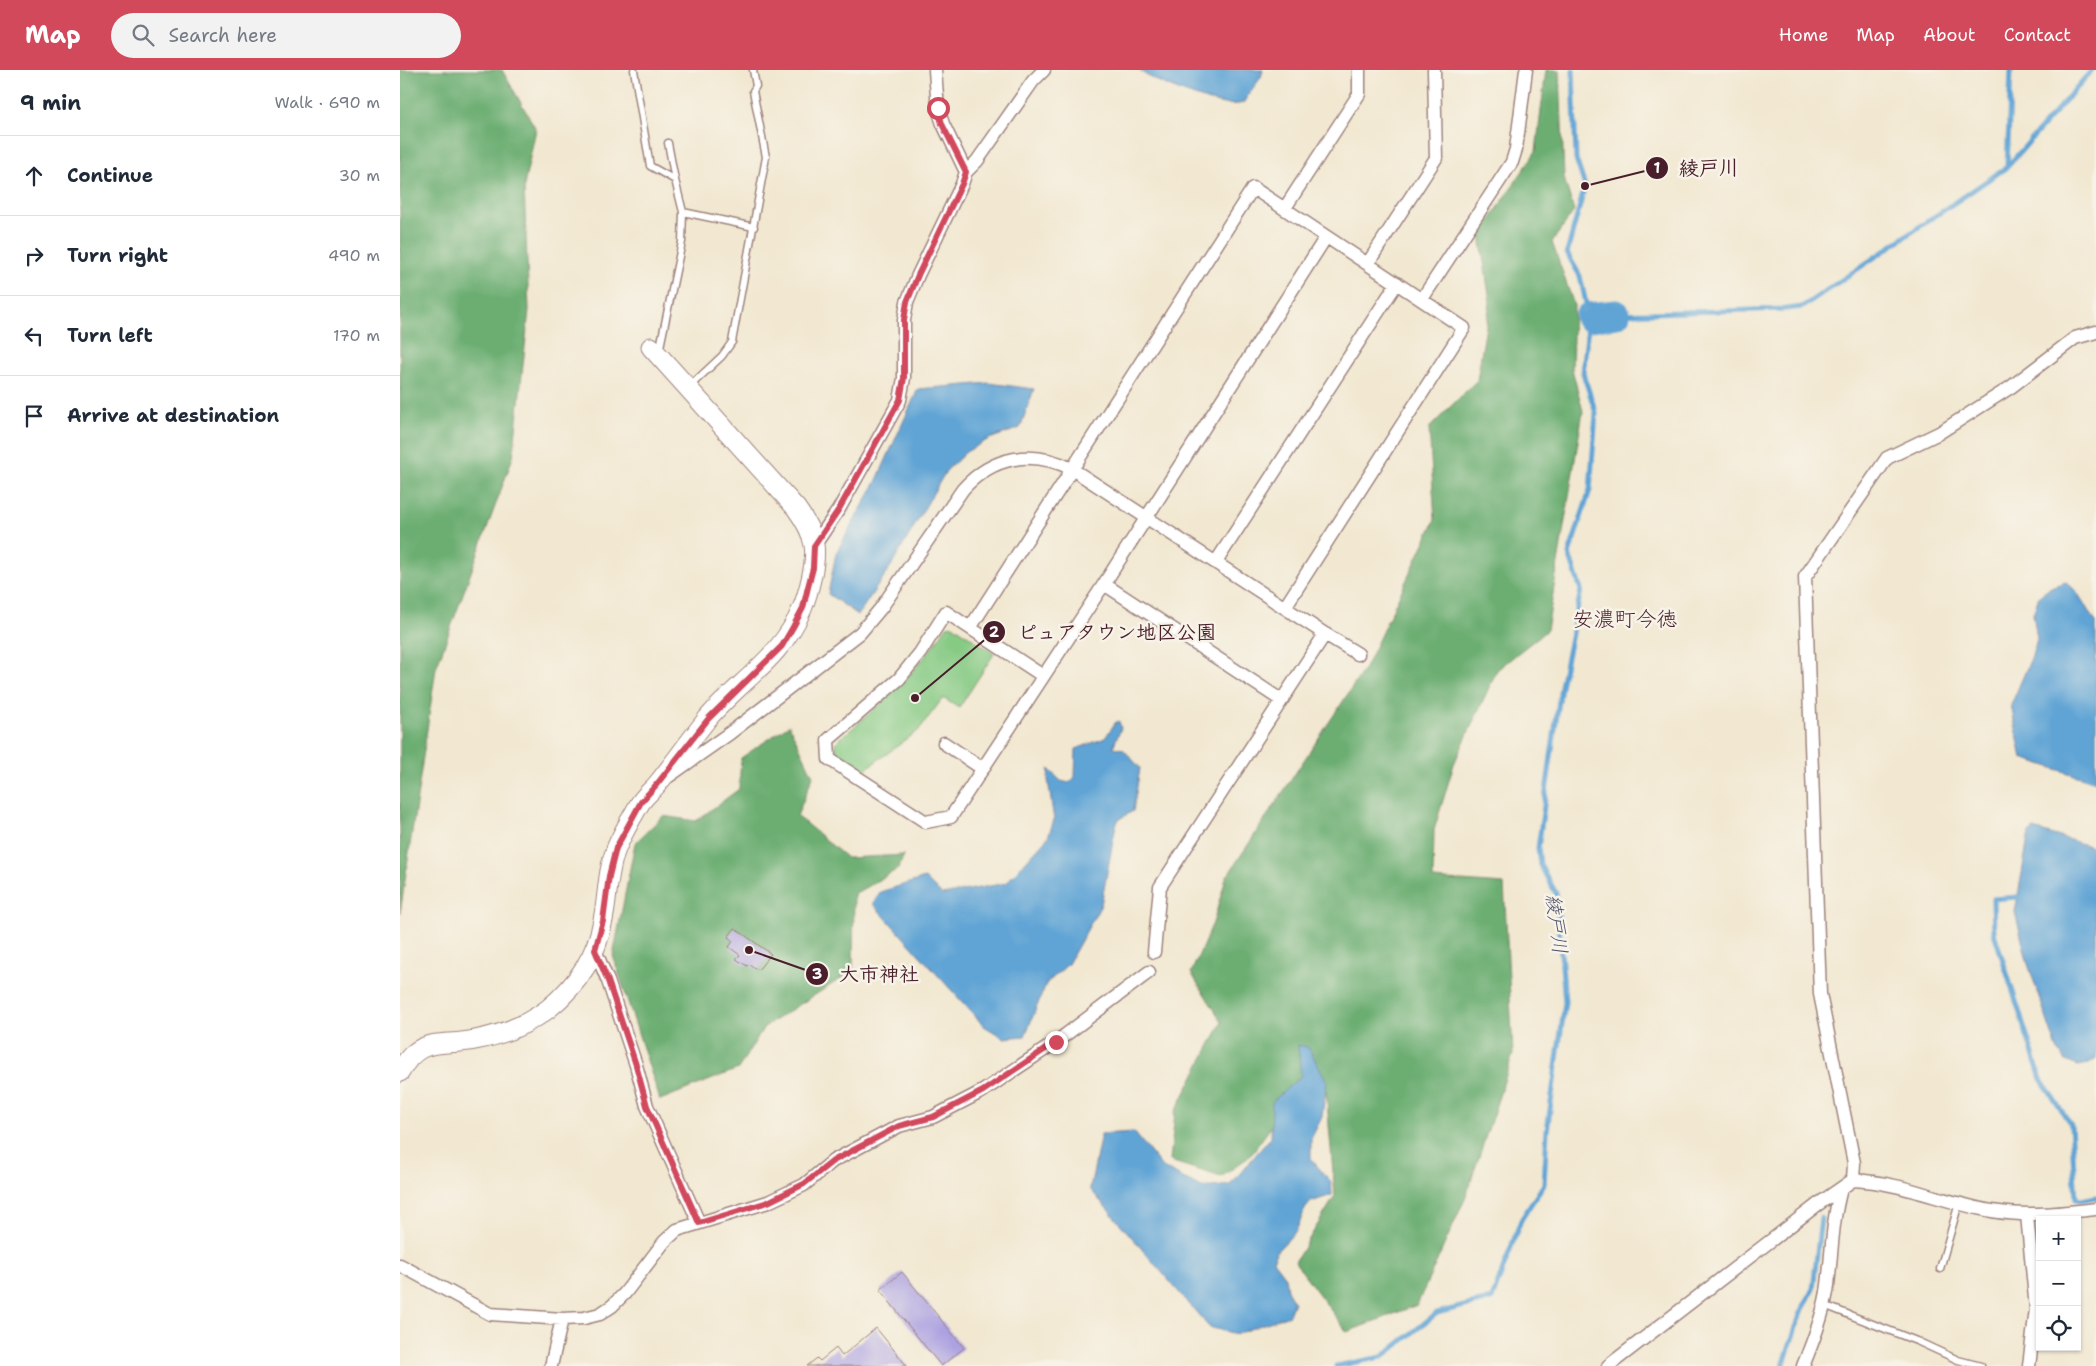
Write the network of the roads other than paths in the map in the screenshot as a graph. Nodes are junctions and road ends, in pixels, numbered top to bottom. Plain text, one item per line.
1 (634, 70) edge
2 (753, 70) edge
3 (935, 70) edge
4 (1044, 70) edge
5 (1359, 70) edge
6 (1434, 70) edge
7 (1526, 70) edge
8 (668, 143) dead end
9 (966, 172) junction
10 (675, 180) junction
11 (1285, 208) junction
12 (683, 212) junction
13 (754, 227) junction
14 (1326, 237) junction
15 (1368, 263) junction
16 (1397, 283) junction
17 (1422, 299) junction
18 (2096, 332) edge
19 (655, 351) joint
20 (688, 387) junction
21 (1072, 469) junction
22 (1146, 517) junction
23 (814, 546) junction
24 (1216, 562) junction
25 (1104, 584) junction
26 (1285, 606) junction
27 (970, 628) junction
28 (1325, 634) junction
29 (1358, 654) dead end
30 (1043, 676) junction
31 (1281, 700) junction
32 (944, 743) dead end
33 (983, 769) junction
34 (657, 784) junction
35 (595, 950) junction
36 (1154, 952) dead end
37 (1148, 972) dead end
38 (400, 1072) edge
39 (1853, 1180) junction
40 (1841, 1189) junction
41 (1959, 1202) junction
42 (2096, 1209) edge
43 (2027, 1215) junction
44 (699, 1223) junction
45 (400, 1264) edge
46 (1940, 1269) dead end
47 (1824, 1304) junction
48 (562, 1319) junction
49 (550, 1366) edge
50 (1608, 1366) edge
51 (1803, 1366) edge
52 (1981, 1366) edge
53 (2029, 1366) edge

1 - 10 lane
2 - 13 lane
3 - 9 street
4 - 9 street
5 - 11 street
6 - 15 street
7 - 17 street
8 - 10 lane
9 - 23 street
10 - 12 lane
11 - 14 street
11 - 21 street
12 - 13 lane
12 - 19 lane
13 - 20 lane
14 - 15 street
14 - 22 street
15 - 16 street
16 - 17 street
16 - 24 street
17 - 26 street
18 - 39 street
19 - 20 street
20 - 23 street
21 - 22 street
21 - 27 street
21 - 34 street
22 - 24 street
22 - 25 street
23 - 34 street
24 - 26 street
25 - 30 street
25 - 31 street
26 - 28 street
27 - 30 street
27 - 33 street
28 - 29 street
28 - 31 street
30 - 33 street
31 - 36 street
32 - 33 street
34 - 35 street
35 - 38 street
35 - 44 street
37 - 44 street
39 - 40 street
39 - 41 street
40 - 47 street
40 - 50 street
41 - 43 street
41 - 46 lane
42 - 43 street
43 - 53 street
44 - 48 street
45 - 48 street
47 - 51 street
47 - 52 lane
48 - 49 street

